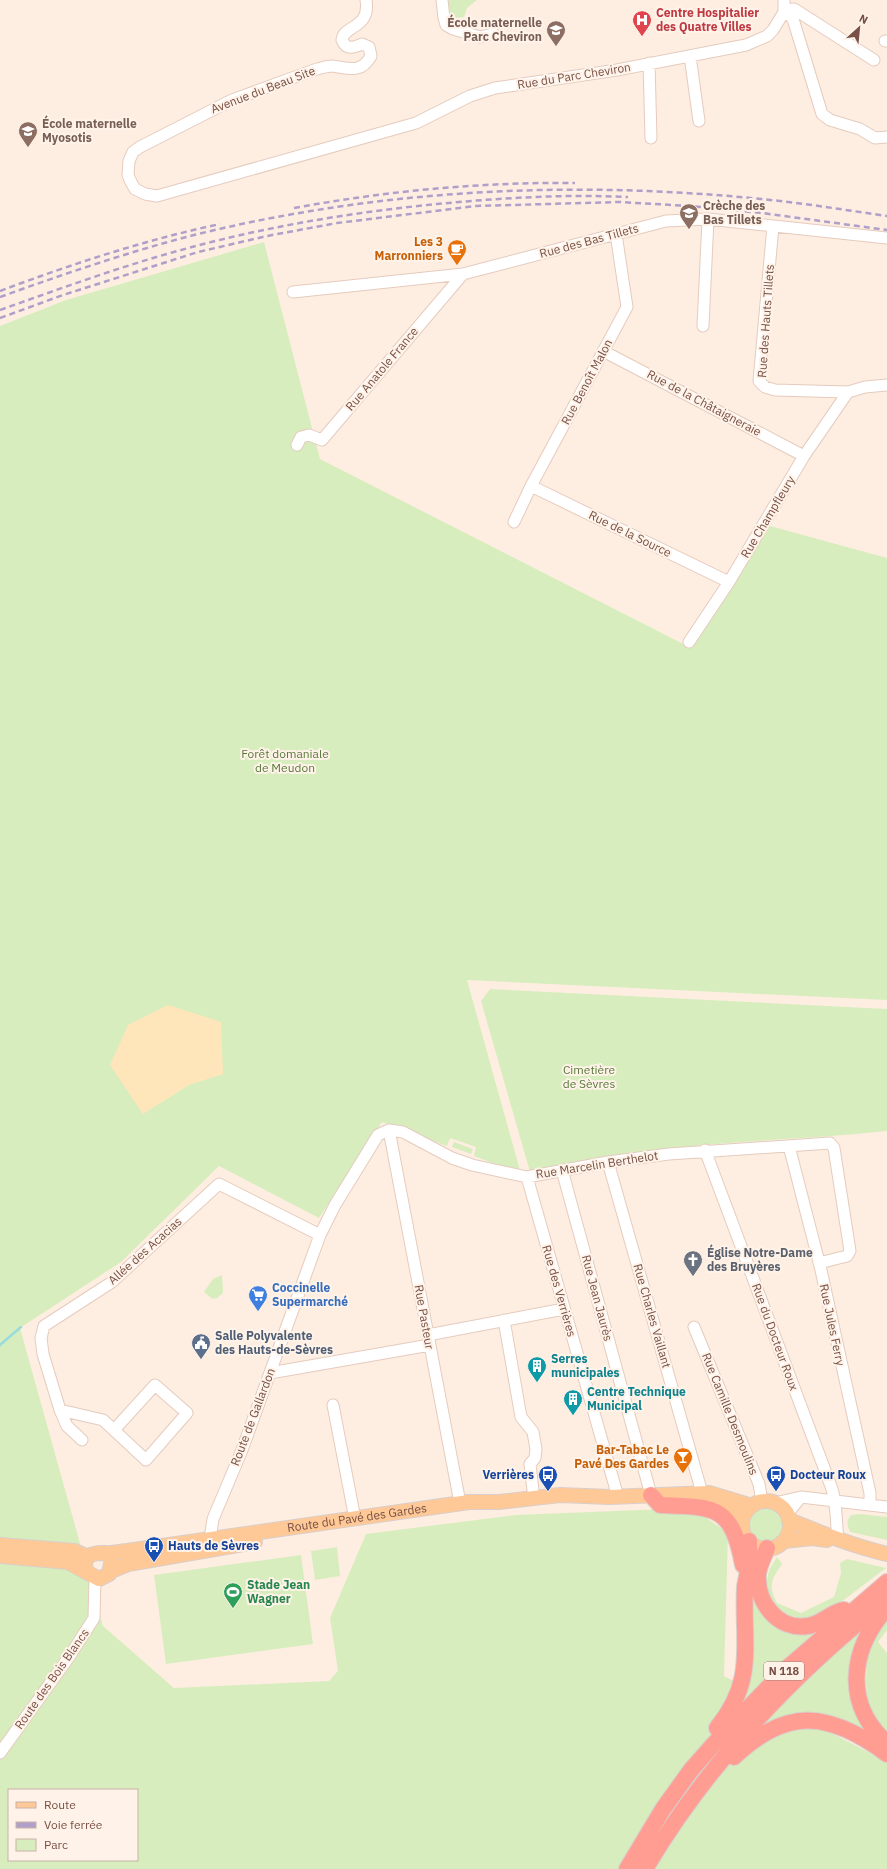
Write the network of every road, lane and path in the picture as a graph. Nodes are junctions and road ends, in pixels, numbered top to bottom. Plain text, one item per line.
1 (366, 0) edge
2 (442, 0) edge
3 (785, 5) edge
4 (494, 34) dead end
5 (690, 56) junction
6 (874, 60) dead end
7 (649, 63) junction
8 (699, 121) dead end
9 (887, 137) edge
10 (651, 138) dead end
11 (346, 144) joint
12 (708, 219) junction
13 (773, 226) junction
14 (616, 234) junction
15 (887, 238) edge
16 (463, 274) junction
17 (293, 292) dead end
18 (703, 326) dead end
19 (603, 351) junction
20 (887, 384) edge
21 (848, 392) junction
22 (297, 445) dead end
23 (804, 456) junction
24 (531, 486) junction
25 (514, 522) dead end
26 (729, 582) junction
27 (689, 642) dead end
28 (389, 1130) junction
29 (789, 1146) junction
30 (705, 1150) junction
31 (608, 1162) junction
32 (562, 1170) junction
33 (527, 1177) junction
34 (320, 1235) junction
35 (819, 1263) junction
36 (564, 1308) junction
37 (504, 1320) junction
38 (694, 1327) dead end
39 (429, 1340) junction
40 (270, 1373) junction
41 (333, 1405) dead end
42 (60, 1410) junction
43 (114, 1430) junction
44 (82, 1440) dead end
45 (702, 1493) junction
46 (651, 1495) junction
47 (614, 1497) junction
48 (801, 1497) junction
49 (534, 1499) junction
50 (836, 1501) junction
51 (460, 1503) junction
52 (763, 1503) junction
53 (870, 1505) junction
54 (887, 1507) edge
55 (788, 1517) junction
56 (355, 1519) junction
57 (742, 1524) junction
58 (210, 1539) junction
59 (838, 1540) junction
60 (749, 1541) junction
61 (784, 1541) junction
62 (0, 1545) edge
63 (767, 1548) junction
64 (104, 1553) junction
65 (887, 1554) edge
66 (0, 1556) edge
67 (90, 1569) junction
68 (111, 1571) junction
69 (887, 1582) edge
70 (745, 1586) junction
71 (887, 1599) edge
72 (887, 1608) edge
73 (855, 1609) junction
74 (887, 1743) edge
75 (0, 1753) edge
76 (887, 1754) edge
77 (691, 1770) junction
78 (704, 1780) junction
79 (627, 1869) edge
80 (645, 1869) edge

1 - 11 street, Avenue du Beau Site
2 - 4 street
3 - 5 street, Rue du Parc Cheviron
3 - 6 street
3 - 9 street
5 - 7 street, Rue du Parc Cheviron
5 - 8 street
7 - 10 street
7 - 11 street, Rue du Parc Cheviron
12 - 13 street, Rue des Bas Tillets
12 - 14 street, Rue des Bas Tillets
12 - 18 street
13 - 15 street, Rue des Bas Tillets
13 - 21 street, Rue des Hauts Tillets
14 - 16 street, Rue des Bas Tillets
14 - 19 street, Rue Benoît Malon
16 - 17 street, Rue des Bas Tillets
16 - 22 street, Rue Anatole France
19 - 23 street, Rue de la Châtaigneraie
19 - 24 street, Rue Benoît Malon
20 - 21 street, Rue des Hauts Tillets
21 - 23 street, Rue Champfleury
23 - 26 street, Rue Champfleury
24 - 25 street, Rue Benoît Malon
24 - 26 street, Rue de la Source
26 - 27 street, Rue Champfleury
28 - 33 street, Rue Marcelin Berthelot
28 - 34 street, Route de Gallardon
28 - 39 street, Rue Pasteur
29 - 30 street, Rue Marcelin Berthelot
29 - 35 street, Rue Jules Ferry
29 - 35 street, Rue Marcelin Berthelot
30 - 31 street, Rue Marcelin Berthelot
30 - 50 street, Rue du Docteur Roux
31 - 32 street, Rue Marcelin Berthelot
31 - 45 street, Rue Charles Vaillant
32 - 33 street, Rue Marcelin Berthelot
32 - 46 street, Rue Jean Jaurès
33 - 36 street, Rue des Verrières
34 - 40 street, Route de Gallardon
34 - 42 street, Allée des Acacias
35 - 53 street, Rue Jules Ferry
36 - 37 street
36 - 47 street, Rue des Verrières
37 - 39 street
37 - 49 street
38 - 52 street, Rue Camille Desmoulins
39 - 40 street
39 - 51 street, Rue Pasteur
40 - 58 street, Route de Gallardon
41 - 56 street
42 - 43 street
42 - 44 street, Allée des Acacias
43 - 43 street
45 - 46 main road, Route du Pavé des Gardes
45 - 52 main road, Route du Pavé des Gardes
45 - 57 main road
46 - 47 main road, Route du Pavé des Gardes
46 - 70 highway
47 - 49 main road, Route du Pavé des Gardes
47 - 68 main road, Route du Pavé des Gardes
48 - 50 street
48 - 52 street
48 - 55 street
49 - 51 main road, Route du Pavé des Gardes
50 - 53 street
50 - 59 street
51 - 56 main road, Route du Pavé des Gardes
52 - 55 main road
52 - 57 main road
53 - 54 street
55 - 59 main road
55 - 61 main road
56 - 58 main road, Route du Pavé des Gardes
57 - 60 main road
58 - 64 main road, Route du Pavé des Gardes
59 - 61 main road
59 - 65 main road
60 - 63 main road
60 - 70 highway
61 - 63 main road
62 - 67 main road
63 - 73 highway
64 - 67 main road, Route du Pavé des Gardes
64 - 68 main road
66 - 67 main road
67 - 68 main road, Route du Pavé des Gardes
67 - 75 street, Route des Bois Blancs
69 - 73 highway, N 118
70 - 77 highway
71 - 78 highway, N 118
72 - 74 highway
73 - 77 highway, N 118
76 - 78 highway
77 - 79 highway, N 118
78 - 80 highway, N 118

